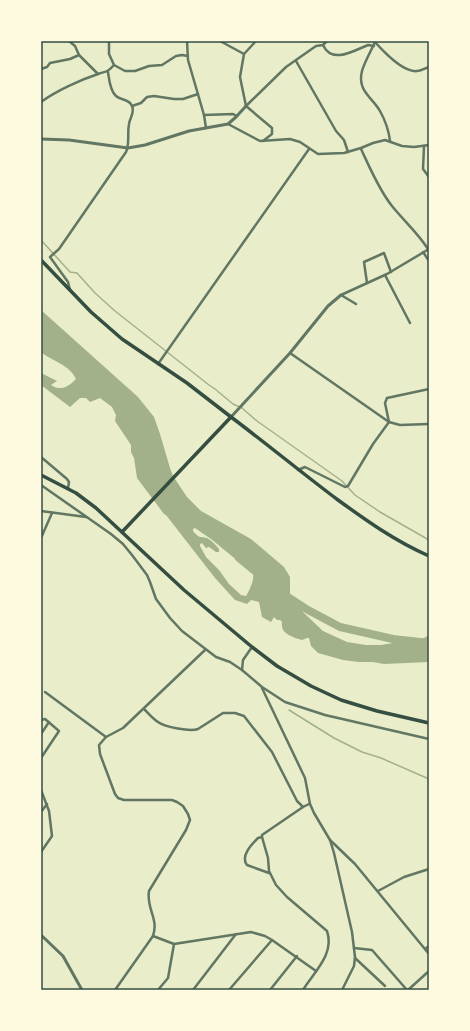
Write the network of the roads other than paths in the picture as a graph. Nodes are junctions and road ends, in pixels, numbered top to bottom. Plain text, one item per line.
1 (69, 41) edge
2 (109, 41) edge
3 (187, 41) edge
4 (220, 41) edge
5 (256, 41) edge
6 (327, 41) edge
7 (376, 41) edge
8 (323, 45) junction
9 (374, 46) junction
10 (244, 54) junction
11 (79, 55) junction
12 (188, 56) junction
13 (296, 61) junction
14 (114, 66) junction
15 (429, 67) edge
16 (41, 69) edge
17 (108, 72) junction
18 (98, 74) junction
19 (198, 94) junction
20 (41, 102) edge
21 (132, 106) junction
22 (246, 106) junction
23 (204, 115) junction
24 (237, 116) junction
25 (228, 124) junction
26 (206, 128) junction
27 (41, 139) edge
28 (263, 141) junction
29 (390, 141) junction
30 (429, 145) edge
31 (424, 146) junction
32 (128, 148) junction
33 (361, 148) junction
34 (309, 149) junction
35 (348, 152) junction
36 (429, 177) edge
37 (428, 249) edge
38 (423, 252) junction
39 (41, 260) edge
40 (429, 261) edge
41 (391, 272) junction
42 (386, 275) junction
43 (367, 283) junction
44 (70, 291) junction
45 (341, 294) junction
46 (356, 304) dead end
47 (410, 323) dead end
48 (290, 353) junction
49 (158, 364) junction
50 (429, 389) edge
51 (231, 417) junction
52 (389, 422) junction
53 (429, 424) edge
54 (41, 457) edge
55 (298, 470) junction
56 (41, 475) edge
57 (41, 484) edge
58 (68, 488) junction
59 (41, 511) edge
60 (52, 513) junction
61 (87, 517) junction
62 (124, 530) junction
63 (41, 538) edge
64 (429, 556) edge
65 (252, 647) junction
66 (205, 650) junction
67 (242, 670) junction
68 (262, 687) junction
69 (45, 692) dead end
70 (144, 709) junction
71 (41, 720) edge
72 (49, 722) junction
73 (429, 723) edge
74 (41, 734) edge
75 (106, 737) junction
76 (429, 739) edge
77 (41, 758) edge
78 (41, 790) edge
79 (47, 804) junction
80 (310, 804) junction
81 (303, 807) junction
82 (41, 812) edge
83 (262, 837) junction
84 (330, 840) junction
85 (41, 852) edge
86 (429, 868) edge
87 (270, 873) junction
88 (378, 891) junction
89 (236, 934) junction
90 (41, 935) edge
91 (153, 936) junction
92 (272, 940) junction
93 (174, 944) junction
94 (429, 946) edge
95 (354, 948) junction
96 (425, 949) junction
97 (429, 954) edge
98 (297, 956) junction
99 (355, 958) junction
100 (316, 971) junction
101 (429, 971) edge
102 (385, 986) dead end
103 (82, 990) edge
104 (115, 990) edge
105 (158, 990) edge
106 (193, 990) edge
107 (229, 990) edge
108 (270, 990) edge
109 (303, 990) edge
110 (342, 990) edge
111 (408, 990) edge

1 - 11 street
2 - 14 street
3 - 12 street
4 - 10 street
5 - 10 street
6 - 8 street
7 - 9 street
7 - 15 street
8 - 9 street
8 - 13 street
9 - 29 street
10 - 22 street
11 - 16 street
11 - 18 street
12 - 14 street
12 - 19 street
13 - 22 street
13 - 35 street
14 - 17 street
17 - 18 street
17 - 21 street
18 - 20 street
19 - 21 street
19 - 23 street
21 - 32 street
22 - 24 street
22 - 28 street
23 - 24 street
23 - 26 street
24 - 25 street
25 - 26 street
25 - 28 street
26 - 32 street
27 - 32 street
28 - 34 street
29 - 31 street
29 - 33 street
30 - 31 street
31 - 36 street
32 - 44 street
33 - 35 street
33 - 37 street
34 - 35 street
34 - 49 street
37 - 38 street
38 - 40 street
38 - 41 street
39 - 44 main road
41 - 42 street
41 - 43 street
42 - 43 street
42 - 47 street
43 - 45 street
44 - 49 main road
45 - 46 street
45 - 48 street
48 - 51 street
48 - 52 street
49 - 51 main road
50 - 52 street
51 - 55 main road
51 - 62 main road
52 - 53 street
52 - 55 street
54 - 58 street
55 - 64 main road
56 - 58 main road
57 - 61 street
58 - 62 main road
59 - 60 street
60 - 61 street
60 - 63 street
61 - 66 street
62 - 65 main road
65 - 67 street
65 - 73 main road
66 - 67 street
66 - 70 street
67 - 68 street
68 - 76 street
68 - 80 street
69 - 75 street
70 - 75 street
70 - 81 street
71 - 72 street
72 - 74 street
72 - 77 street
75 - 91 street
78 - 79 street
79 - 82 street
79 - 85 street
80 - 81 street
80 - 84 street
81 - 83 street
83 - 87 street
83 - 87 street
84 - 88 street
84 - 95 street
86 - 88 street
87 - 100 street
88 - 96 street
89 - 92 street
89 - 93 street
89 - 106 street
90 - 103 street
91 - 93 street
91 - 104 street
92 - 98 street
92 - 107 street
93 - 105 street
94 - 96 street
95 - 99 street
95 - 111 street
96 - 97 street
98 - 100 street
98 - 108 street
99 - 102 street
99 - 110 street
100 - 109 street
101 - 111 street

